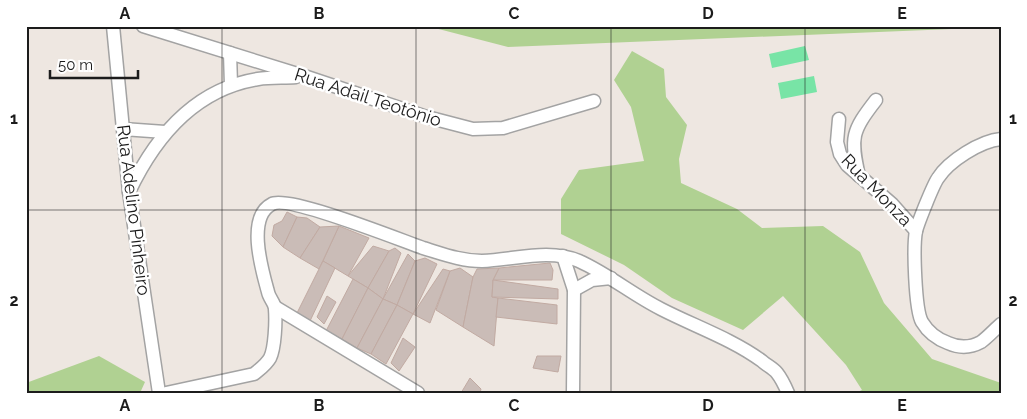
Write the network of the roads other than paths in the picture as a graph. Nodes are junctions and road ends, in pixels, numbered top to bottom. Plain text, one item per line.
1 (113, 26) edge
2 (143, 26) edge
3 (230, 53) junction
4 (307, 77) junction
5 (231, 86) junction
6 (876, 100) dead end
7 (594, 101) dead end
8 (839, 119) dead end
9 (123, 129) junction
10 (165, 132) junction
11 (1001, 139) edge
12 (859, 176) junction
13 (129, 192) junction
14 (916, 232) junction
15 (564, 256) junction
16 (611, 278) junction
17 (574, 290) junction
18 (276, 307) junction
19 (1001, 324) edge
20 (159, 393) edge
21 (166, 393) edge
22 (418, 393) edge
23 (573, 393) edge
24 (788, 393) edge

1 - 9 street, Rua Adelino Pinheiro
2 - 3 street, Rua Adail Teotônio
3 - 4 street, Rua Adail Teotônio
3 - 5 street
4 - 5 street
4 - 7 street, Rua Adail Teotônio
5 - 10 street
6 - 12 street
8 - 12 street, Rua Monza
9 - 10 street
9 - 13 street, Rua Adelino Pinheiro
10 - 13 street
11 - 14 street
12 - 14 street, Rua Monza
13 - 20 street, Rua Adelino Pinheiro
14 - 19 street
15 - 16 street
15 - 17 street
15 - 18 street
16 - 17 street
16 - 24 street
17 - 23 street
18 - 21 street
18 - 22 street

